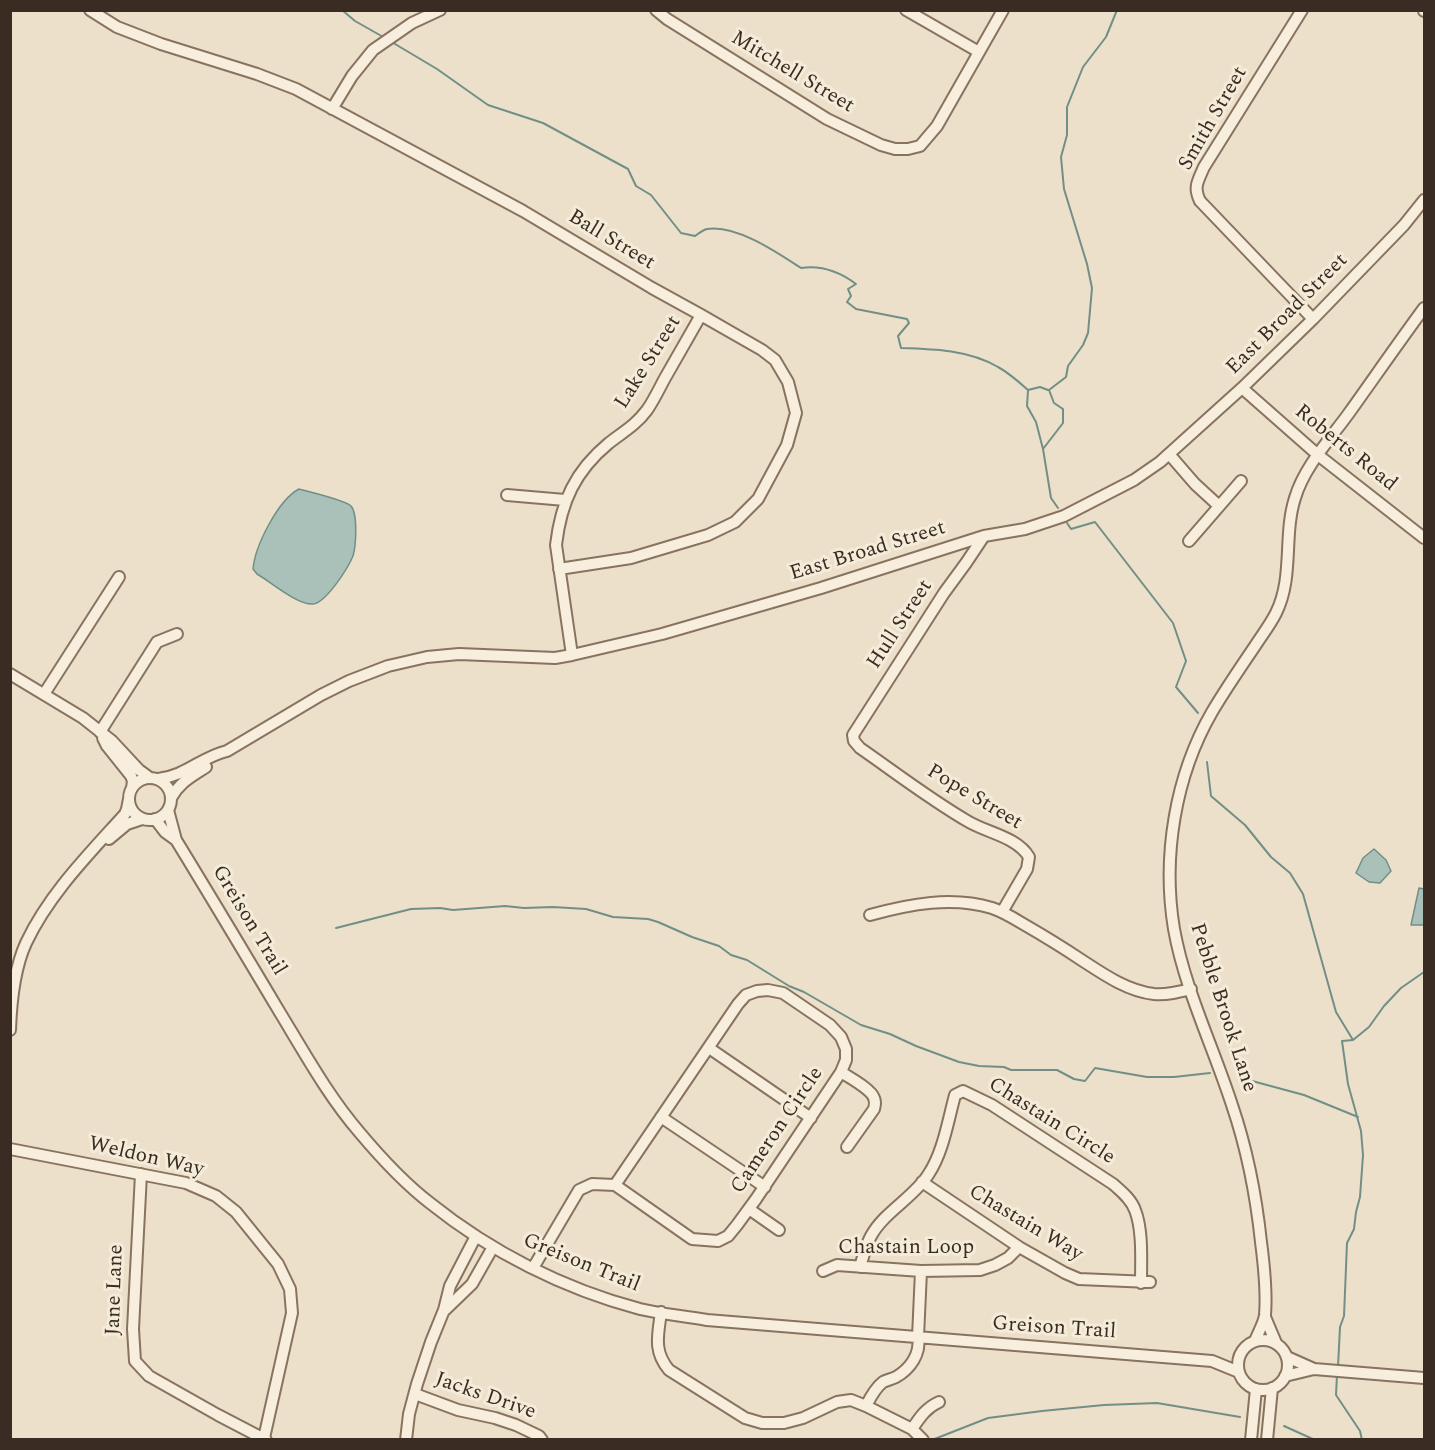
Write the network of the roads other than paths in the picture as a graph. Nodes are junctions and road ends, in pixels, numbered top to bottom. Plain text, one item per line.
1 (90, 10) edge
2 (440, 10) edge
3 (656, 10) edge
4 (906, 10) edge
5 (1003, 10) edge
6 (1302, 10) edge
7 (980, 52) junction
8 (332, 109) junction
9 (1425, 200) edge
10 (1425, 308) edge
11 (701, 315) junction
12 (1313, 319) junction
13 (1242, 388) junction
14 (1169, 454) junction
15 (1318, 455) junction
16 (1241, 481) dead end
17 (507, 495) dead end
18 (566, 500) junction
19 (1219, 506) junction
20 (984, 536) junction
21 (1425, 537) edge
22 (1189, 541) dead end
23 (559, 569) junction
24 (119, 577) dead end
25 (177, 634) dead end
26 (572, 656) junction
27 (10, 674) edge
28 (44, 694) junction
29 (100, 732) junction
30 (853, 735) joint
31 (227, 751) junction
32 (154, 778) junction
33 (130, 794) junction
34 (171, 798) junction
35 (168, 810) junction
36 (142, 819) junction
37 (154, 819) junction
38 (176, 840) junction
39 (88, 856) junction
40 (1002, 912) junction
41 (870, 915) dead end
42 (1191, 989) junction
43 (10, 1030) edge
44 (709, 1048) junction
45 (842, 1072) junction
46 (661, 1117) junction
47 (811, 1118) junction
48 (848, 1147) dead end
49 (10, 1149) edge
50 (141, 1174) junction
51 (922, 1182) junction
52 (615, 1185) junction
53 (765, 1187) junction
54 (749, 1209) junction
55 (779, 1230) dead end
56 (476, 1236) junction
57 (493, 1247) junction
58 (1019, 1247) junction
59 (860, 1267) junction
60 (533, 1268) junction
61 (823, 1271) dead end
62 (921, 1271) junction
63 (1145, 1283) joint
64 (444, 1310) junction
65 (661, 1312) junction
66 (1264, 1317) junction
67 (918, 1337) junction
68 (1255, 1341) junction
69 (1276, 1343) junction
70 (1241, 1354) junction
71 (1287, 1358) junction
72 (1212, 1361) junction
73 (1314, 1369) junction
74 (1239, 1372) junction
75 (1285, 1376) junction
76 (1425, 1378) edge
77 (1272, 1388) junction
78 (1256, 1389) junction
79 (415, 1394) junction
80 (939, 1402) dead end
81 (866, 1406) junction
82 (912, 1429) junction
83 (265, 1439) edge
84 (406, 1440) edge
85 (542, 1440) edge
86 (923, 1440) edge
87 (1251, 1440) edge
88 (1267, 1440) edge

1 - 8 street, Ball Street
2 - 8 street
3 - 7 street, Mitchell Street
4 - 7 street
5 - 7 street
6 - 12 street, Smith Street
8 - 11 street, Ball Street
9 - 12 street, East Broad Street
10 - 15 street, Pebble Brook Lane
11 - 18 street, Lake Street
11 - 23 street, Ball Street
12 - 13 street, East Broad Street
13 - 14 street, East Broad Street
13 - 15 street, Roberts Road
14 - 19 street
14 - 20 street, East Broad Street
15 - 21 street, Roberts Road
15 - 42 street, Pebble Brook Lane
16 - 19 street
17 - 18 street
18 - 23 street, Lake Street
19 - 22 street
20 - 26 street, East Broad Street
20 - 30 street, Hull Street
23 - 26 street, Lake Street
24 - 28 street
25 - 29 street
26 - 31 street, East Broad Street
27 - 28 street
28 - 29 street
29 - 32 street
29 - 33 street
30 - 40 street, Pope Street
31 - 32 street, East Broad Street
31 - 34 street, East Broad Street
32 - 33 street, East Broad Street
32 - 34 street
33 - 36 street
33 - 39 street
34 - 35 street, East Broad Street
35 - 37 street
35 - 38 street, Greison Trail
36 - 37 street
36 - 39 street
37 - 38 street, Greison Trail
38 - 56 street, Greison Trail
39 - 43 street
40 - 41 street
40 - 42 street
42 - 66 street, Pebble Brook Lane
44 - 45 street, Cameron Circle
44 - 46 street, Cameron Circle
44 - 47 street
45 - 47 street, Cameron Circle
45 - 48 street
46 - 52 street, Cameron Circle
46 - 53 street
47 - 53 street, Cameron Circle
49 - 50 street, Weldon Way
50 - 83 street, Jane Lane
50 - 83 street, Weldon Way
51 - 58 street, Chastain Way
51 - 59 street, Chastain Circle
51 - 63 street, Chastain Circle
52 - 54 street, Cameron Circle
52 - 60 street
53 - 54 street, Cameron Circle
54 - 55 street
56 - 57 street, Greison Trail
56 - 64 street
57 - 60 street, Greison Trail
57 - 64 street
58 - 62 street, Chastain Loop
58 - 63 street, Chastain Way
59 - 61 street, Chastain Loop
59 - 62 street, Chastain Loop
60 - 65 street, Greison Trail
62 - 67 street
64 - 79 street
65 - 67 street, Greison Trail
65 - 81 street
66 - 68 street, Pebble Brook Lane
66 - 69 street, Pebble Brook Lane
67 - 72 street, Greison Trail
67 - 81 street
68 - 69 street
68 - 70 street
69 - 71 street
70 - 72 street, Greison Trail
70 - 74 street
71 - 73 street
71 - 75 street
72 - 74 street, Greison Trail
73 - 75 street
73 - 76 street
74 - 78 street
75 - 77 street
77 - 78 street
77 - 88 street
78 - 87 street
79 - 84 street
79 - 85 street, Jacks Drive
80 - 82 street
81 - 82 street
82 - 86 street

